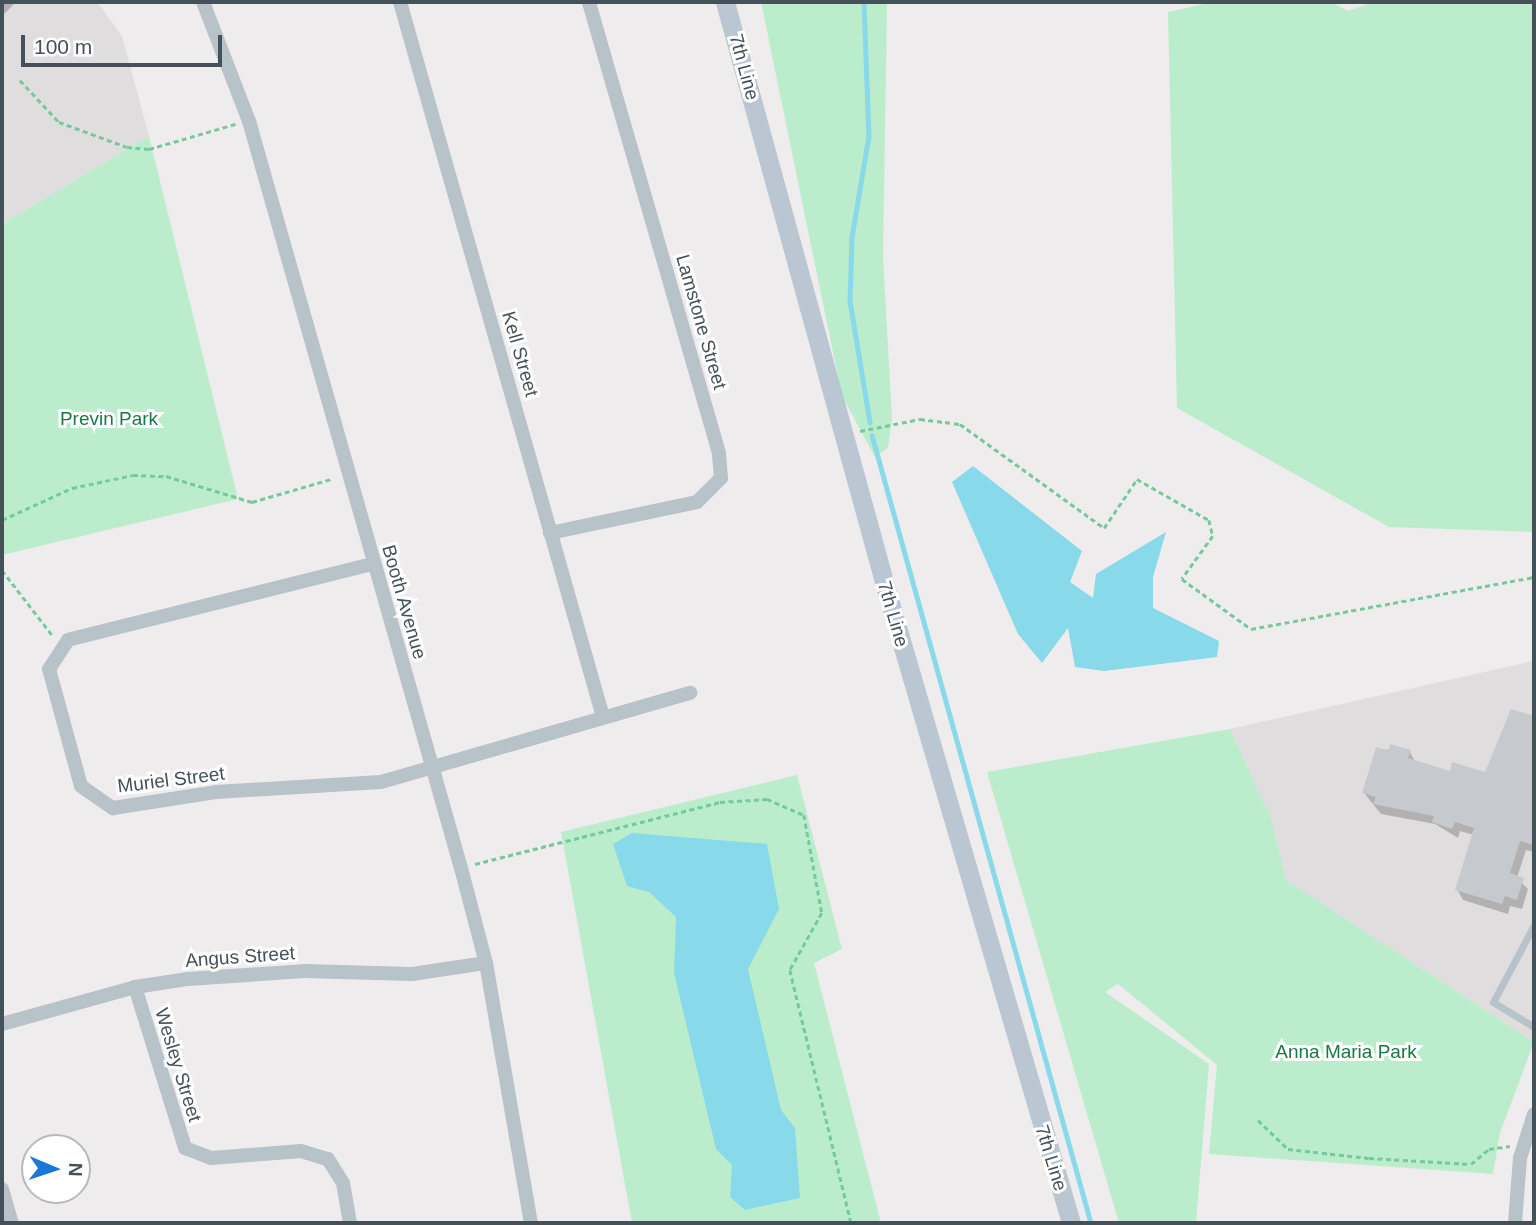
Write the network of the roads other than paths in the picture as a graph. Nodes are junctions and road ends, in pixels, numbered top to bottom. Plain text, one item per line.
1 (203, 2) edge
2 (400, 2) edge
3 (589, 2) edge
4 (725, 2) edge
5 (550, 533) junction
6 (372, 564) junction
7 (690, 693) dead end
8 (603, 717) junction
9 (432, 768) junction
10 (1534, 925) edge
11 (486, 963) junction
12 (135, 987) junction
13 (2, 1024) edge
14 (1533, 1024) edge
15 (1534, 1114) edge
16 (2, 1189) edge
17 (12, 1223) edge
18 (350, 1223) edge
19 (531, 1223) edge
20 (1071, 1223) edge
21 (1515, 1223) edge

1 - 6 street, Booth Avenue
2 - 5 street, Kell Street
3 - 5 street, Lamstone Street
4 - 20 street, 7th Line
5 - 8 street, Kell Street
6 - 9 street, Booth Avenue
6 - 9 street, Muriel Street
7 - 8 street, Muriel Street
8 - 9 street, Muriel Street
9 - 11 street, Booth Avenue
10 - 14 lane
11 - 12 street, Angus Street
11 - 19 street, Booth Avenue
12 - 13 street, Angus Street
12 - 18 street, Wesley Street
15 - 21 street
16 - 17 street

